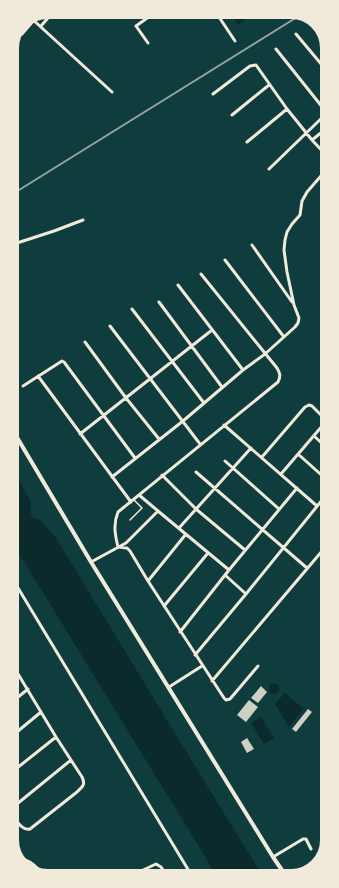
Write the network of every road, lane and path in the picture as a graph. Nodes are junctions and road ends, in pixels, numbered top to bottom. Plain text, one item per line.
1 (48, 18) edge
2 (147, 18) edge
3 (220, 18) edge
4 (35, 21) edge
5 (28, 26) edge
6 (41, 26) junction
7 (22, 34) dead end
8 (296, 34) dead end
9 (235, 41) dead end
10 (148, 43) dead end
11 (276, 48) dead end
12 (321, 64) edge
13 (269, 85) junction
14 (112, 92) dead end
15 (213, 94) dead end
16 (321, 105) edge
17 (287, 109) junction
18 (232, 115) dead end
19 (321, 119) edge
20 (321, 133) edge
21 (306, 134) junction
22 (312, 140) junction
23 (247, 142) dead end
24 (321, 150) edge
25 (269, 169) dead end
26 (321, 176) edge
27 (83, 220) dead end
28 (18, 243) edge
29 (252, 245) dead end
30 (225, 260) dead end
31 (201, 274) dead end
32 (178, 285) dead end
33 (159, 302) dead end
34 (294, 305) junction
35 (132, 309) dead end
36 (110, 326) dead end
37 (212, 330) junction
38 (284, 337) junction
39 (85, 342) dead end
40 (192, 345) junction
41 (265, 354) junction
42 (172, 362) junction
43 (243, 370) junction
44 (38, 376) junction
45 (150, 379) junction
46 (23, 386) dead end
47 (222, 387) junction
48 (126, 398) junction
49 (204, 403) junction
50 (104, 415) junction
51 (321, 416) edge
52 (183, 421) junction
53 (224, 425) junction
54 (321, 427) edge
55 (80, 434) junction
56 (314, 436) junction
57 (18, 439) edge
58 (159, 439) junction
59 (321, 442) edge
60 (200, 444) junction
61 (251, 448) junction
62 (298, 454) junction
63 (262, 457) junction
64 (135, 458) junction
65 (225, 461) dead end
66 (233, 468) junction
67 (196, 472) dead end
68 (281, 474) junction
69 (162, 475) junction
70 (321, 475) edge
71 (112, 477) junction
72 (215, 488) junction
73 (297, 488) junction
74 (139, 495) junction
75 (133, 501) junction
76 (321, 501) edge
77 (317, 506) junction
78 (196, 509) junction
79 (278, 509) junction
80 (158, 512) junction
81 (130, 520) dead end
82 (179, 528) junction
83 (262, 530) junction
84 (186, 534) junction
85 (118, 547) junction
86 (284, 548) junction
87 (245, 550) junction
88 (321, 552) edge
89 (208, 553) junction
90 (91, 562) junction
91 (307, 568) junction
92 (229, 570) junction
93 (225, 575) junction
94 (148, 581) junction
95 (18, 588) edge
96 (246, 594) junction
97 (164, 606) junction
98 (180, 632) junction
99 (196, 655) junction
100 (202, 666) junction
101 (258, 666) dead end
102 (18, 673) edge
103 (212, 681) junction
104 (169, 687) junction
105 (28, 689) junction
106 (18, 697) edge
107 (42, 712) junction
108 (18, 731) edge
109 (56, 737) junction
110 (71, 760) junction
111 (18, 767) edge
112 (18, 803) edge
113 (18, 822) edge
114 (311, 849) dead end
115 (273, 857) junction
116 (26, 860) edge
117 (35, 867) edge
118 (142, 870) edge
119 (163, 870) edge
120 (188, 870) edge
121 (282, 870) edge

1 - 6 street
2 - 10 street
3 - 9 street
4 - 6 street
5 - 7 street
6 - 14 street
8 - 12 street
11 - 16 street
13 - 15 street
13 - 17 street
13 - 18 street
17 - 21 street
17 - 23 street
19 - 21 street
20 - 22 street
21 - 22 street
21 - 25 street
22 - 24 street
26 - 34 street
27 - 28 street
29 - 34 street
30 - 38 street
31 - 41 street
32 - 37 street
33 - 40 street
34 - 38 street
35 - 42 street
36 - 45 street
37 - 40 street
37 - 43 street
38 - 41 street
39 - 48 street
40 - 42 street
40 - 47 street
41 - 43 street
41 - 53 street
42 - 45 street
42 - 49 street
43 - 47 street
44 - 46 street
44 - 50 street
44 - 55 street
45 - 48 street
45 - 52 street
47 - 49 street
48 - 50 street
48 - 58 street
49 - 52 street
50 - 55 street
50 - 64 street
51 - 63 street
52 - 58 street
52 - 60 street
53 - 60 street
53 - 61 street
54 - 56 street
55 - 71 street
56 - 59 street
56 - 62 street
57 - 90 street
58 - 64 street
60 - 69 street
61 - 63 street
61 - 66 street
62 - 68 street
62 - 70 street
63 - 68 street
64 - 71 street
65 - 66 street
66 - 72 street
66 - 79 street
67 - 72 street
68 - 73 street
69 - 74 street
69 - 78 street
71 - 75 street
72 - 78 street
72 - 83 street
73 - 77 street
73 - 79 street
74 - 75 street
74 - 80 street
75 - 81 lane
75 - 85 street
76 - 77 street
77 - 86 street
78 - 82 street
78 - 87 street
79 - 83 street
80 - 82 street
80 - 85 street
82 - 84 street
83 - 86 street
83 - 87 street
84 - 89 street
84 - 94 street
85 - 90 street
85 - 94 street
86 - 91 street
86 - 96 street
87 - 92 street
88 - 91 street
89 - 92 street
89 - 97 street
90 - 104 street
91 - 103 street
92 - 93 street
93 - 96 street
93 - 98 street
94 - 97 street
95 - 120 street
96 - 99 street
97 - 98 street
98 - 99 street
99 - 100 street
100 - 103 street
100 - 104 street
101 - 103 street
102 - 105 street
104 - 115 street
105 - 106 street
105 - 107 street
107 - 108 street
107 - 109 street
109 - 110 street
109 - 111 street
110 - 112 street
110 - 113 street
114 - 115 street
115 - 121 street
116 - 117 street
118 - 119 street

